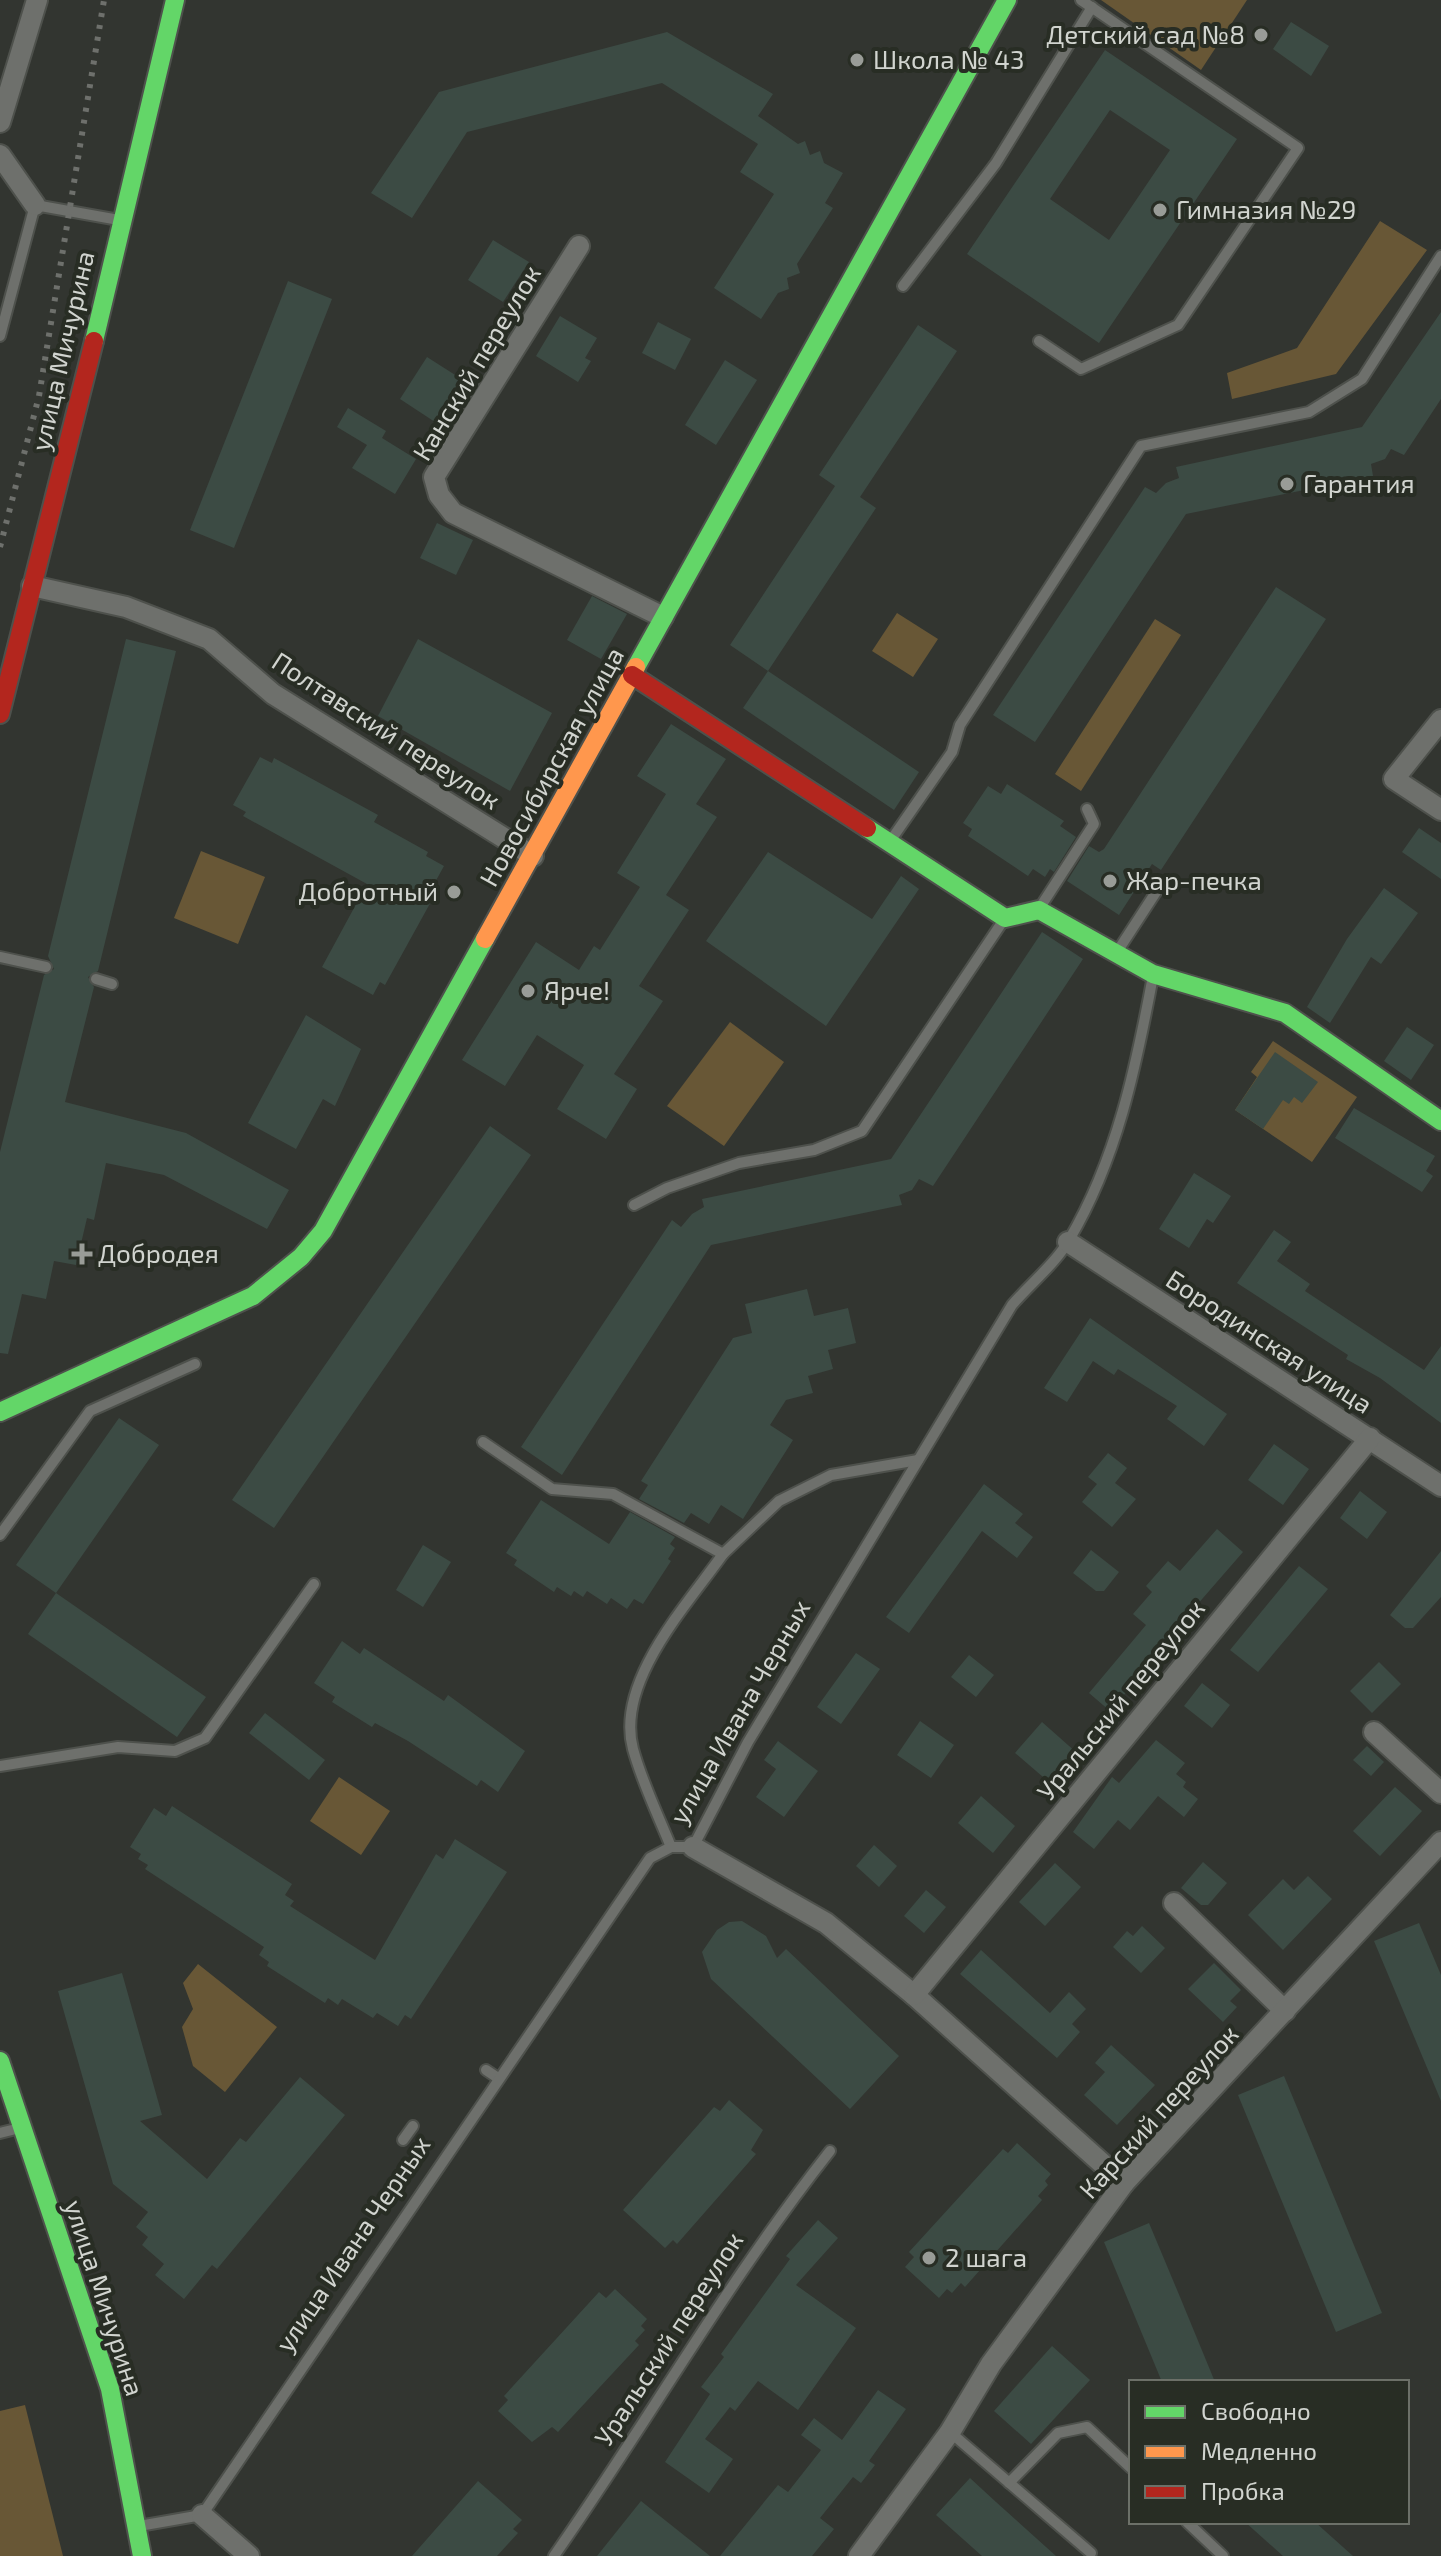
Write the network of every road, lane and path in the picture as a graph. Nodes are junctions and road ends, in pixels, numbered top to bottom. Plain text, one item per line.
1 (37, 0) edge
2 (175, 0) edge
3 (1007, 0) edge
4 (1081, 0) edge
5 (1092, 7) junction
6 (0, 122) edge
7 (0, 155) edge
8 (35, 205) junction
9 (120, 220) junction
10 (579, 246) dead end
11 (1441, 256) edge
12 (903, 286) dead end
13 (0, 336) edge
14 (1039, 341) dead end
15 (32, 586) junction
16 (663, 617) junction
17 (632, 675) junction
18 (0, 714) edge
19 (1441, 720) edge
20 (1087, 809) dead end
21 (1441, 810) edge
22 (890, 842) junction
23 (533, 856) junction
24 (1158, 889) dead end
25 (1039, 910) junction
26 (1005, 918) junction
27 (1116, 954) junction
28 (0, 957) edge
29 (46, 967) dead end
30 (1153, 974) junction
31 (96, 979) dead end
32 (112, 984) dead end
33 (1441, 1121) edge
34 (634, 1205) dead end
35 (1068, 1242) junction
36 (195, 1364) dead end
37 (0, 1412) edge
38 (1370, 1438) junction
39 (483, 1442) dead end
40 (918, 1460) junction
41 (1441, 1486) edge
42 (0, 1535) edge
43 (723, 1554) junction
44 (314, 1584) dead end
45 (1374, 1732) dead end
46 (0, 1766) edge
47 (1441, 1793) edge
48 (1441, 1842) edge
49 (671, 1847) junction
50 (693, 1847) junction
51 (1174, 1903) dead end
52 (914, 1995) junction
53 (1285, 2011) junction
54 (0, 2061) edge
55 (486, 2070) dead end
56 (498, 2078) junction
57 (413, 2126) dead end
58 (20, 2128) junction
59 (0, 2133) edge
60 (403, 2140) dead end
61 (830, 2151) dead end
62 (1124, 2183) junction
63 (950, 2432) junction
64 (1129, 2466) edge
65 (1009, 2483) junction
66 (202, 2515) junction
67 (1189, 2524) edge
68 (137, 2527) junction
69 (1091, 2553) dead end
70 (142, 2556) edge
71 (249, 2556) edge
72 (554, 2556) edge
73 (859, 2556) edge
74 (1223, 2556) edge

1 - 6 street
2 - 9 street, улица Мичурина
3 - 16 street, Новосибирская улица
4 - 5 lane
5 - 12 lane
5 - 14 lane
7 - 8 street
8 - 9 lane
8 - 13 lane
9 - 15 street, улица Мичурина
10 - 16 street, Канский переулок
11 - 22 lane
15 - 18 street, улица Мичурина
15 - 23 street, Полтавский переулок
16 - 17 street, Новосибирская улица
17 - 22 street
17 - 23 street, Новосибирская улица
19 - 21 street
20 - 25 lane
22 - 26 street
23 - 37 street, Новосибирская улица
24 - 27 lane
25 - 26 street
25 - 27 street
26 - 34 lane
27 - 30 street
28 - 29 lane
30 - 33 street
30 - 35 lane, улица Ивана Черных
31 - 32 lane
35 - 38 street, Бородинская улица
35 - 40 lane, улица Ивана Черных
36 - 42 lane
38 - 41 street, Бородинская улица
38 - 52 street, Уральский переулок
39 - 43 lane
40 - 43 lane
40 - 50 lane, улица Ивана Черных
43 - 49 lane
44 - 46 lane
45 - 47 street
48 - 53 street, Карский переулок
49 - 50 lane, улица Ивана Черных
49 - 56 lane, улица Ивана Черных
50 - 52 street
51 - 53 street
52 - 62 street
53 - 62 street, Карский переулок
54 - 58 street, улица Мичурина
55 - 56 lane
56 - 66 lane, улица Ивана Черных
57 - 60 lane
58 - 59 lane
58 - 68 street, улица Мичурина
61 - 72 lane, Уральский переулок
62 - 63 street, Карский переулок
63 - 65 lane
63 - 73 street, Карский переулок
64 - 65 lane
65 - 69 lane
66 - 68 lane
66 - 71 street
67 - 74 lane
68 - 70 street, улица Мичурина

